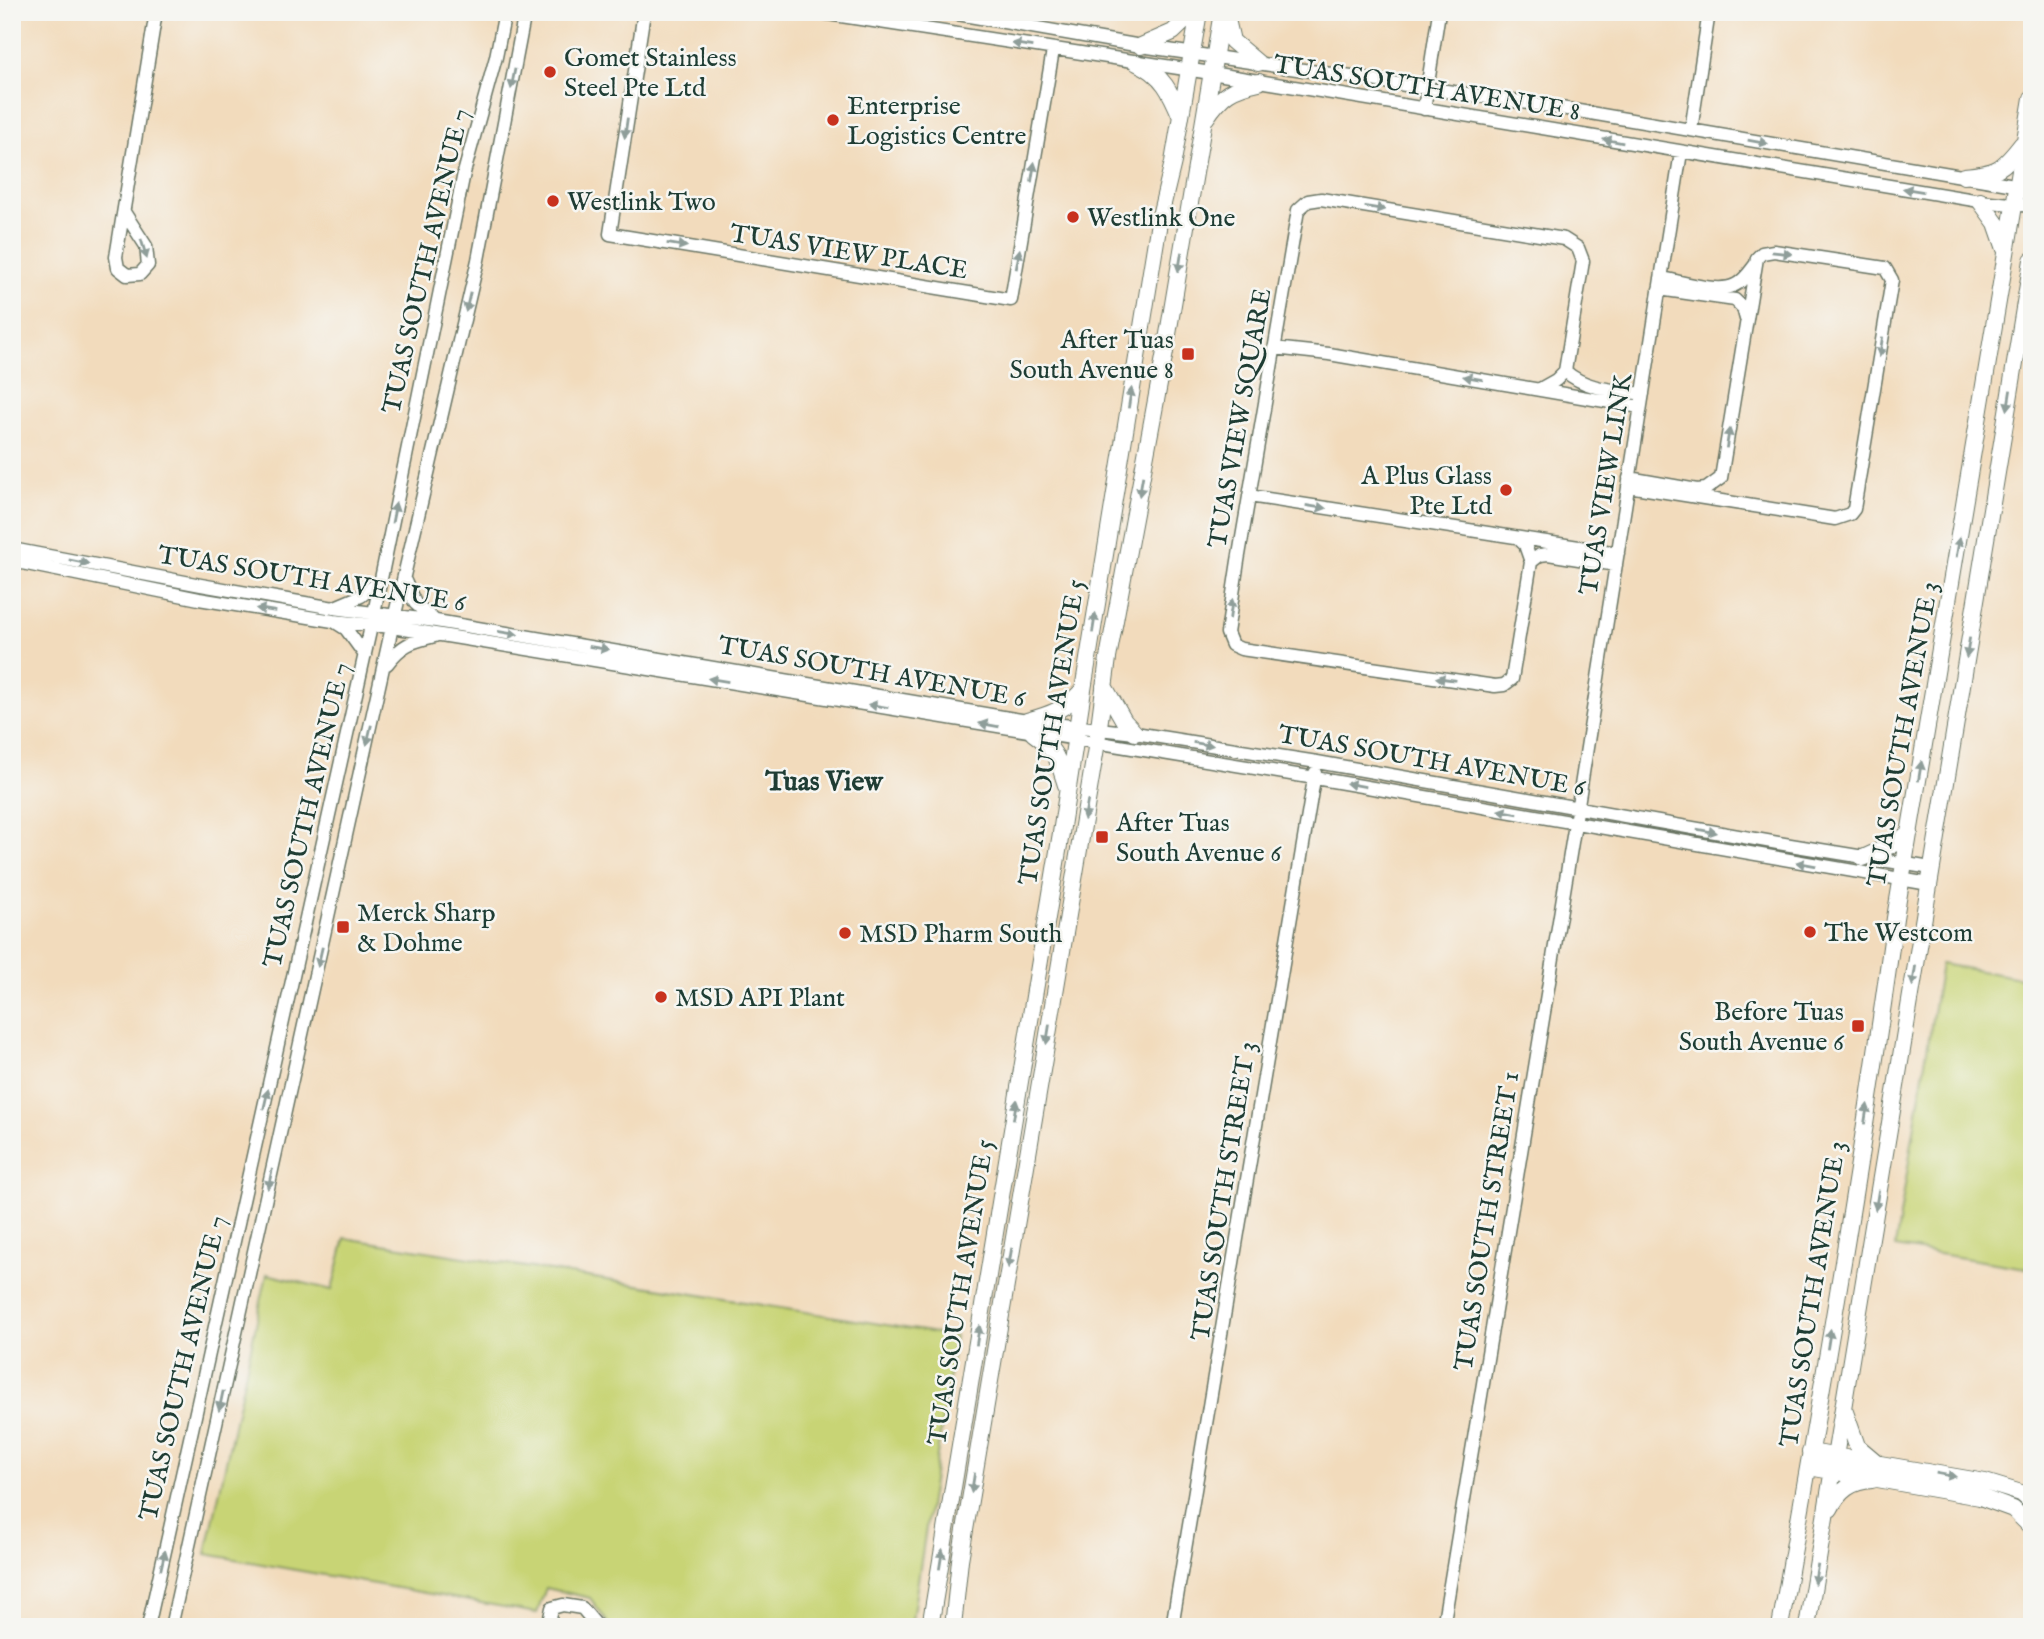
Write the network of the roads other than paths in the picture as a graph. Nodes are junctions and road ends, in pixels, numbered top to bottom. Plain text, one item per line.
1 (156, 12) edge
2 (505, 12) edge
3 (526, 12) edge
4 (643, 12) edge
5 (815, 12) edge
6 (946, 12) edge
7 (1194, 12) edge
8 (1199, 12) edge
9 (1224, 12) edge
10 (1439, 12) edge
11 (1709, 12) edge
12 (1141, 46) junction
13 (1053, 50) junction
14 (1192, 53) junction
15 (1214, 56) junction
16 (1258, 63) junction
17 (1138, 64) junction
18 (1189, 71) junction
19 (1212, 73) junction
20 (1259, 82) junction
21 (1427, 88) junction
22 (2032, 98) edge
23 (1423, 109) junction
24 (1181, 117) junction
25 (1203, 122) junction
26 (1691, 130) junction
27 (2025, 141) junction
28 (1681, 152) junction
29 (1964, 176) junction
30 (2025, 186) edge
31 (1980, 201) junction
32 (2014, 205) junction
33 (2032, 205) edge
34 (124, 212) dead end
35 (2006, 251) junction
36 (2032, 260) edge
37 (1756, 264) junction
38 (1660, 284) junction
39 (1746, 323) junction
40 (1274, 348) junction
41 (1566, 371) junction
42 (1540, 389) junction
43 (1642, 401) junction
44 (1721, 478) junction
45 (1629, 482) junction
46 (1249, 496) junction
47 (1735, 503) junction
48 (1518, 538) junction
49 (12, 549) edge
50 (1617, 559) junction
51 (12, 561) edge
52 (1531, 562) junction
53 (404, 579) junction
54 (381, 580) junction
55 (334, 614) junction
56 (373, 619) junction
57 (394, 621) junction
58 (436, 621) junction
59 (439, 635) junction
60 (365, 655) junction
61 (384, 668) junction
62 (1104, 685) junction
63 (1083, 690) junction
64 (1030, 727) junction
65 (1135, 733) junction
66 (1076, 734) junction
67 (1098, 736) junction
68 (1317, 762) junction
69 (1315, 778) junction
70 (1068, 791) junction
71 (1577, 808) junction
72 (1575, 824) junction
73 (1910, 832) junction
74 (1863, 858) junction
75 (1904, 872) junction
76 (1930, 876) junction
77 (1843, 1406) junction
78 (1810, 1460) junction
79 (1835, 1463) junction
80 (1878, 1463) junction
81 (1885, 1480) junction
82 (2032, 1502) edge
83 (1825, 1521) junction
84 (2032, 1528) edge
85 (148, 1627) edge
86 (171, 1627) edge
87 (548, 1627) edge
88 (598, 1627) edge
89 (930, 1627) edge
90 (953, 1627) edge
91 (1172, 1627) edge
92 (1443, 1627) edge
93 (1780, 1627) edge
94 (1807, 1627) edge

1 - 34 street
54 -> 2 street, TUAS SOUTH AVENUE 7
3 -> 53 street, TUAS SOUTH AVENUE 7
4 -> 13 street, TUAS VIEW PLACE
13 -> 5 street, TUAS SOUTH AVENUE 8
6 - 12 street, TUAS SOUTH AVENUE 8
7 - 12 main road
8 - 14 main road, TUAS SOUTH AVENUE 5
9 - 15 main road, TUAS SOUTH AVENUE 5
9 - 16 main road
10 - 21 street
11 - 26 street
12 - 14 street, TUAS SOUTH AVENUE 8
13 - 17 street, TUAS SOUTH AVENUE 8
14 - 15 street, TUAS SOUTH AVENUE 8
14 - 18 main road, TUAS SOUTH AVENUE 5
15 - 16 street, TUAS SOUTH AVENUE 8
15 - 19 main road, TUAS SOUTH AVENUE 5
16 - 21 street, TUAS SOUTH AVENUE 8
17 - 18 street, TUAS SOUTH AVENUE 8
17 - 24 main road
18 - 19 street, TUAS SOUTH AVENUE 8
18 - 24 main road, TUAS SOUTH AVENUE 5
19 - 20 street, TUAS SOUTH AVENUE 8
19 - 25 main road, TUAS SOUTH AVENUE 5
20 - 23 street, TUAS SOUTH AVENUE 8
20 - 25 main road
21 - 23 street
21 - 26 street, TUAS SOUTH AVENUE 8
22 - 27 main road, TUAS SOUTH AVENUE 3
28 -> 23 street, TUAS SOUTH AVENUE 8
63 -> 24 main road, TUAS SOUTH AVENUE 5
25 -> 62 main road, TUAS SOUTH AVENUE 5
26 -> 29 street, TUAS SOUTH AVENUE 8
27 - 29 main road
27 - 30 main road, TUAS SOUTH AVENUE 3
31 -> 28 street, TUAS SOUTH AVENUE 8
28 - 38 street, TUAS VIEW LINK
29 - 30 street, TUAS SOUTH AVENUE 8
30 - 32 main road, TUAS SOUTH AVENUE 3
31 - 32 street, TUAS SOUTH AVENUE 8
31 - 35 main road
32 - 33 street, TUAS SOUTH AVENUE 8
32 - 35 main road, TUAS SOUTH AVENUE 3
73 -> 35 main road, TUAS SOUTH AVENUE 3
36 -> 76 main road, TUAS SOUTH AVENUE 3
37 - 38 street
37 - 39 street
37 -> 47 street
38 - 39 street
38 - 43 street, TUAS VIEW LINK
44 -> 39 street
40 -> 41 street, TUAS VIEW SQUARE
42 -> 40 street
40 - 46 street, TUAS VIEW SQUARE
41 - 42 street
41 - 43 street
42 - 43 street
43 - 45 street, TUAS VIEW LINK
44 - 45 street
44 - 47 street
45 - 47 street
45 - 50 street, TUAS VIEW LINK
46 -> 48 street
52 -> 46 street, TUAS VIEW SQUARE
48 - 50 street
48 - 52 street
49 -> 55 street, TUAS SOUTH AVENUE 6
50 - 52 street
50 - 71 street, TUAS VIEW LINK
55 -> 51 street, TUAS SOUTH AVENUE 6
53 - 57 street, TUAS SOUTH AVENUE 7
53 - 58 street
54 - 55 street
54 - 56 street, TUAS SOUTH AVENUE 7
55 - 56 street, TUAS SOUTH AVENUE 6
55 - 60 street
56 - 57 street, TUAS SOUTH AVENUE 6
56 - 60 street, TUAS SOUTH AVENUE 7
57 - 58 street, TUAS SOUTH AVENUE 6
57 - 59 street, TUAS SOUTH AVENUE 6
57 - 61 street, TUAS SOUTH AVENUE 7
58 -> 64 street, TUAS SOUTH AVENUE 6
59 - 61 street
64 -> 59 street, TUAS SOUTH AVENUE 6
85 -> 60 street, TUAS SOUTH AVENUE 7
61 -> 86 street, TUAS SOUTH AVENUE 7
62 - 65 main road
62 - 67 main road, TUAS SOUTH AVENUE 5
63 - 64 main road
63 - 66 main road, TUAS SOUTH AVENUE 5
64 - 66 street, TUAS SOUTH AVENUE 6
64 - 70 main road
65 - 67 street, TUAS SOUTH AVENUE 6
65 -> 68 street, TUAS SOUTH AVENUE 6
66 - 67 street, TUAS SOUTH AVENUE 6
66 - 70 main road, TUAS SOUTH AVENUE 5
67 - 69 street, TUAS SOUTH AVENUE 6
67 -> 90 main road, TUAS SOUTH AVENUE 5
68 - 69 street, TUAS SOUTH STREET 3
68 - 71 street, TUAS SOUTH AVENUE 6
72 -> 69 street, TUAS SOUTH AVENUE 6
69 - 91 street, TUAS SOUTH STREET 3
89 -> 70 main road, TUAS SOUTH AVENUE 5
71 - 72 street, TUAS VIEW LINK
71 -> 74 street, TUAS SOUTH AVENUE 6
75 -> 72 street, TUAS SOUTH AVENUE 6
72 - 92 street, TUAS SOUTH STREET 1
73 - 74 main road
73 - 75 main road, TUAS SOUTH AVENUE 3
74 - 75 street, TUAS SOUTH AVENUE 6
75 - 76 street, TUAS SOUTH AVENUE 6
78 -> 75 main road, TUAS SOUTH AVENUE 3
76 -> 77 main road, TUAS SOUTH AVENUE 3
77 - 79 main road, TUAS SOUTH AVENUE 3
77 - 80 main road
78 - 79 main road
78 - 93 main road, TUAS SOUTH AVENUE 3
79 - 80 main road
79 - 81 main road
79 - 83 main road, TUAS SOUTH AVENUE 3
80 -> 82 main road
81 - 83 main road
81 - 84 main road
83 -> 94 main road, TUAS SOUTH AVENUE 3
87 - 88 street

